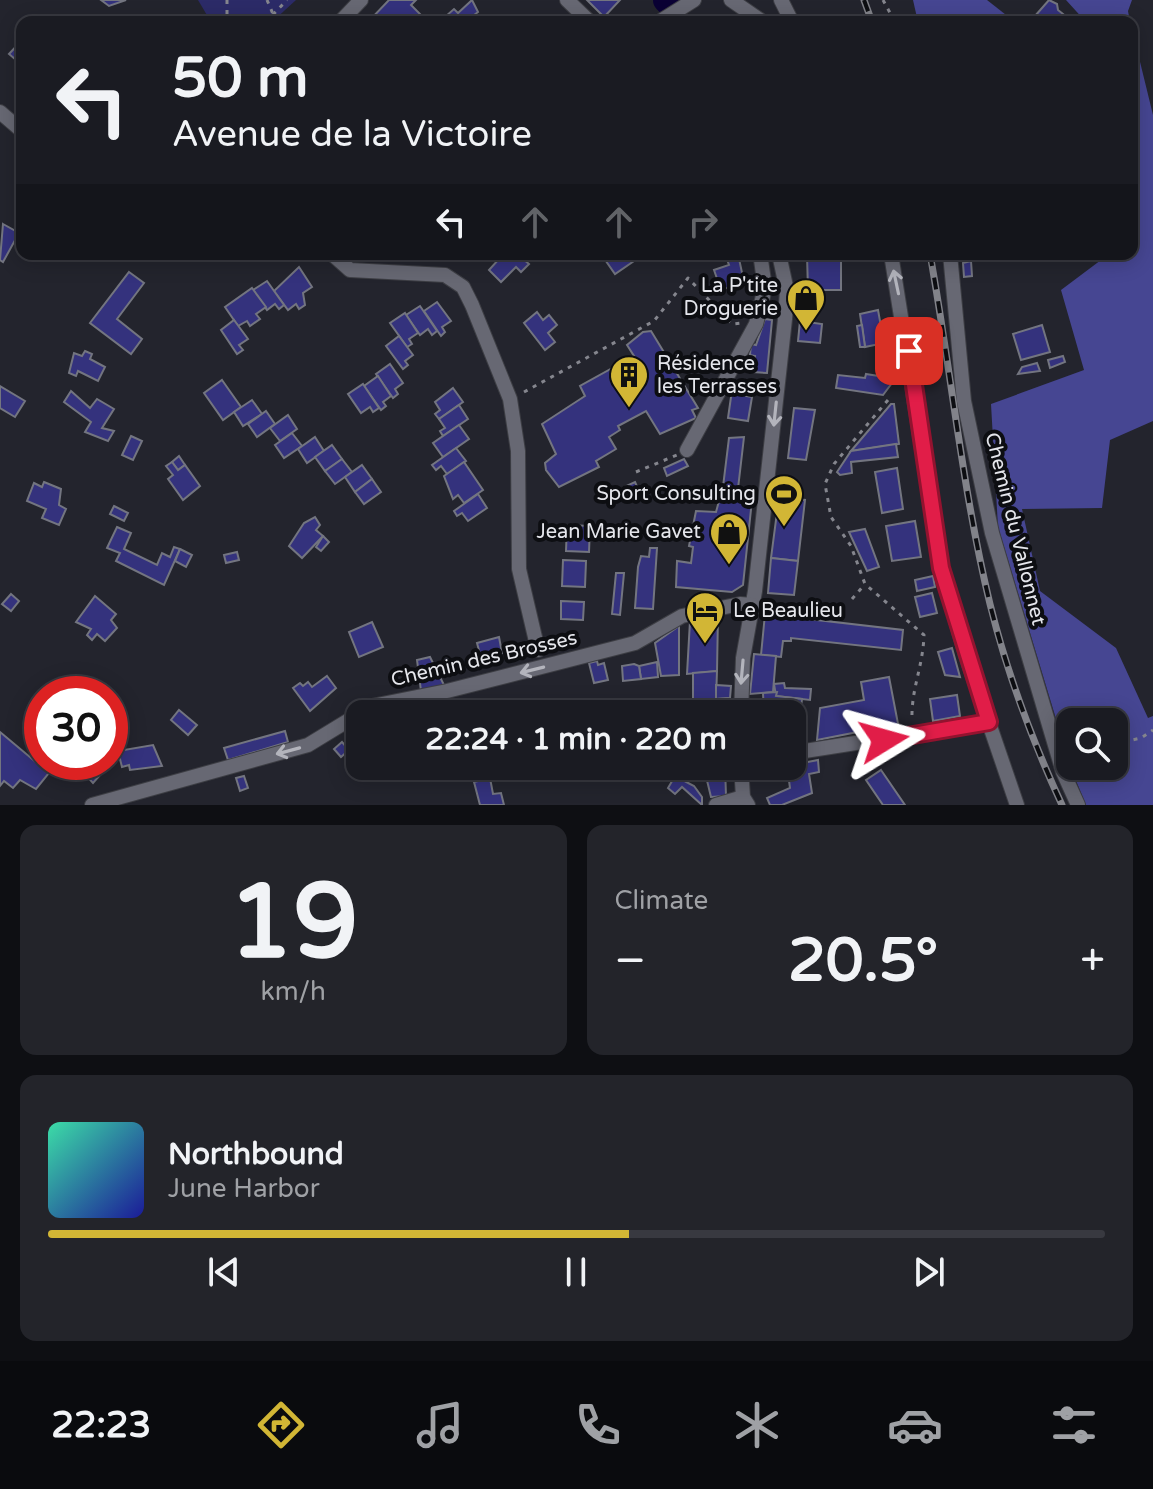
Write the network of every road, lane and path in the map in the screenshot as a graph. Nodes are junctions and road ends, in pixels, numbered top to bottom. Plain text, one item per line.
1 (267, 0) edge
2 (287, 0) edge
3 (361, 0) edge
4 (567, 0) edge
5 (694, 0) edge
6 (731, 0) edge
7 (273, 14) joint
8 (346, 16) edge
9 (584, 16) edge
10 (669, 16) edge
11 (754, 16) edge
12 (0, 112) edge
13 (16, 126) edge
14 (339, 260) edge
15 (761, 260) edge
16 (780, 260) edge
17 (892, 260) edge
18 (951, 260) edge
19 (750, 321) dead end
20 (510, 399) junction
21 (888, 400) dead end
22 (687, 450) joint
23 (636, 472) dead end
24 (865, 584) junction
25 (852, 599) dead end
26 (752, 605) junction
27 (538, 650) dead end
28 (742, 700) edge
29 (912, 720) dead end
30 (989, 722) junction
31 (1153, 730) edge
32 (1128, 741) edge
33 (806, 751) edge
34 (743, 780) edge
35 (1067, 781) joint
36 (128, 801) edge
37 (746, 801) edge
38 (92, 805) edge
39 (716, 805) edge
40 (1017, 805) edge
41 (1027, 805) edge
42 (1078, 805) edge

1 - 7 path
2 - 7 path
3 - 8 street
4 - 9 street
5 - 10 street
6 - 11 street
12 - 13 street
14 - 20 street
15 - 22 street
16 -> 26 street
30 -> 17 street
18 - 35 street, Chemin du Vallonnet
19 - 20 path
20 - 27 street
21 - 24 path
22 - 23 path
24 - 25 path
24 - 29 path
26 -> 28 street
26 -> 36 street, Chemin des Brosses
30 - 33 street
30 - 40 street
30 - 41 street
31 - 32 path
34 - 37 street
35 - 42 street, Chemin du Vallonnet
36 - 38 street, Chemin des Brosses
37 - 39 street

